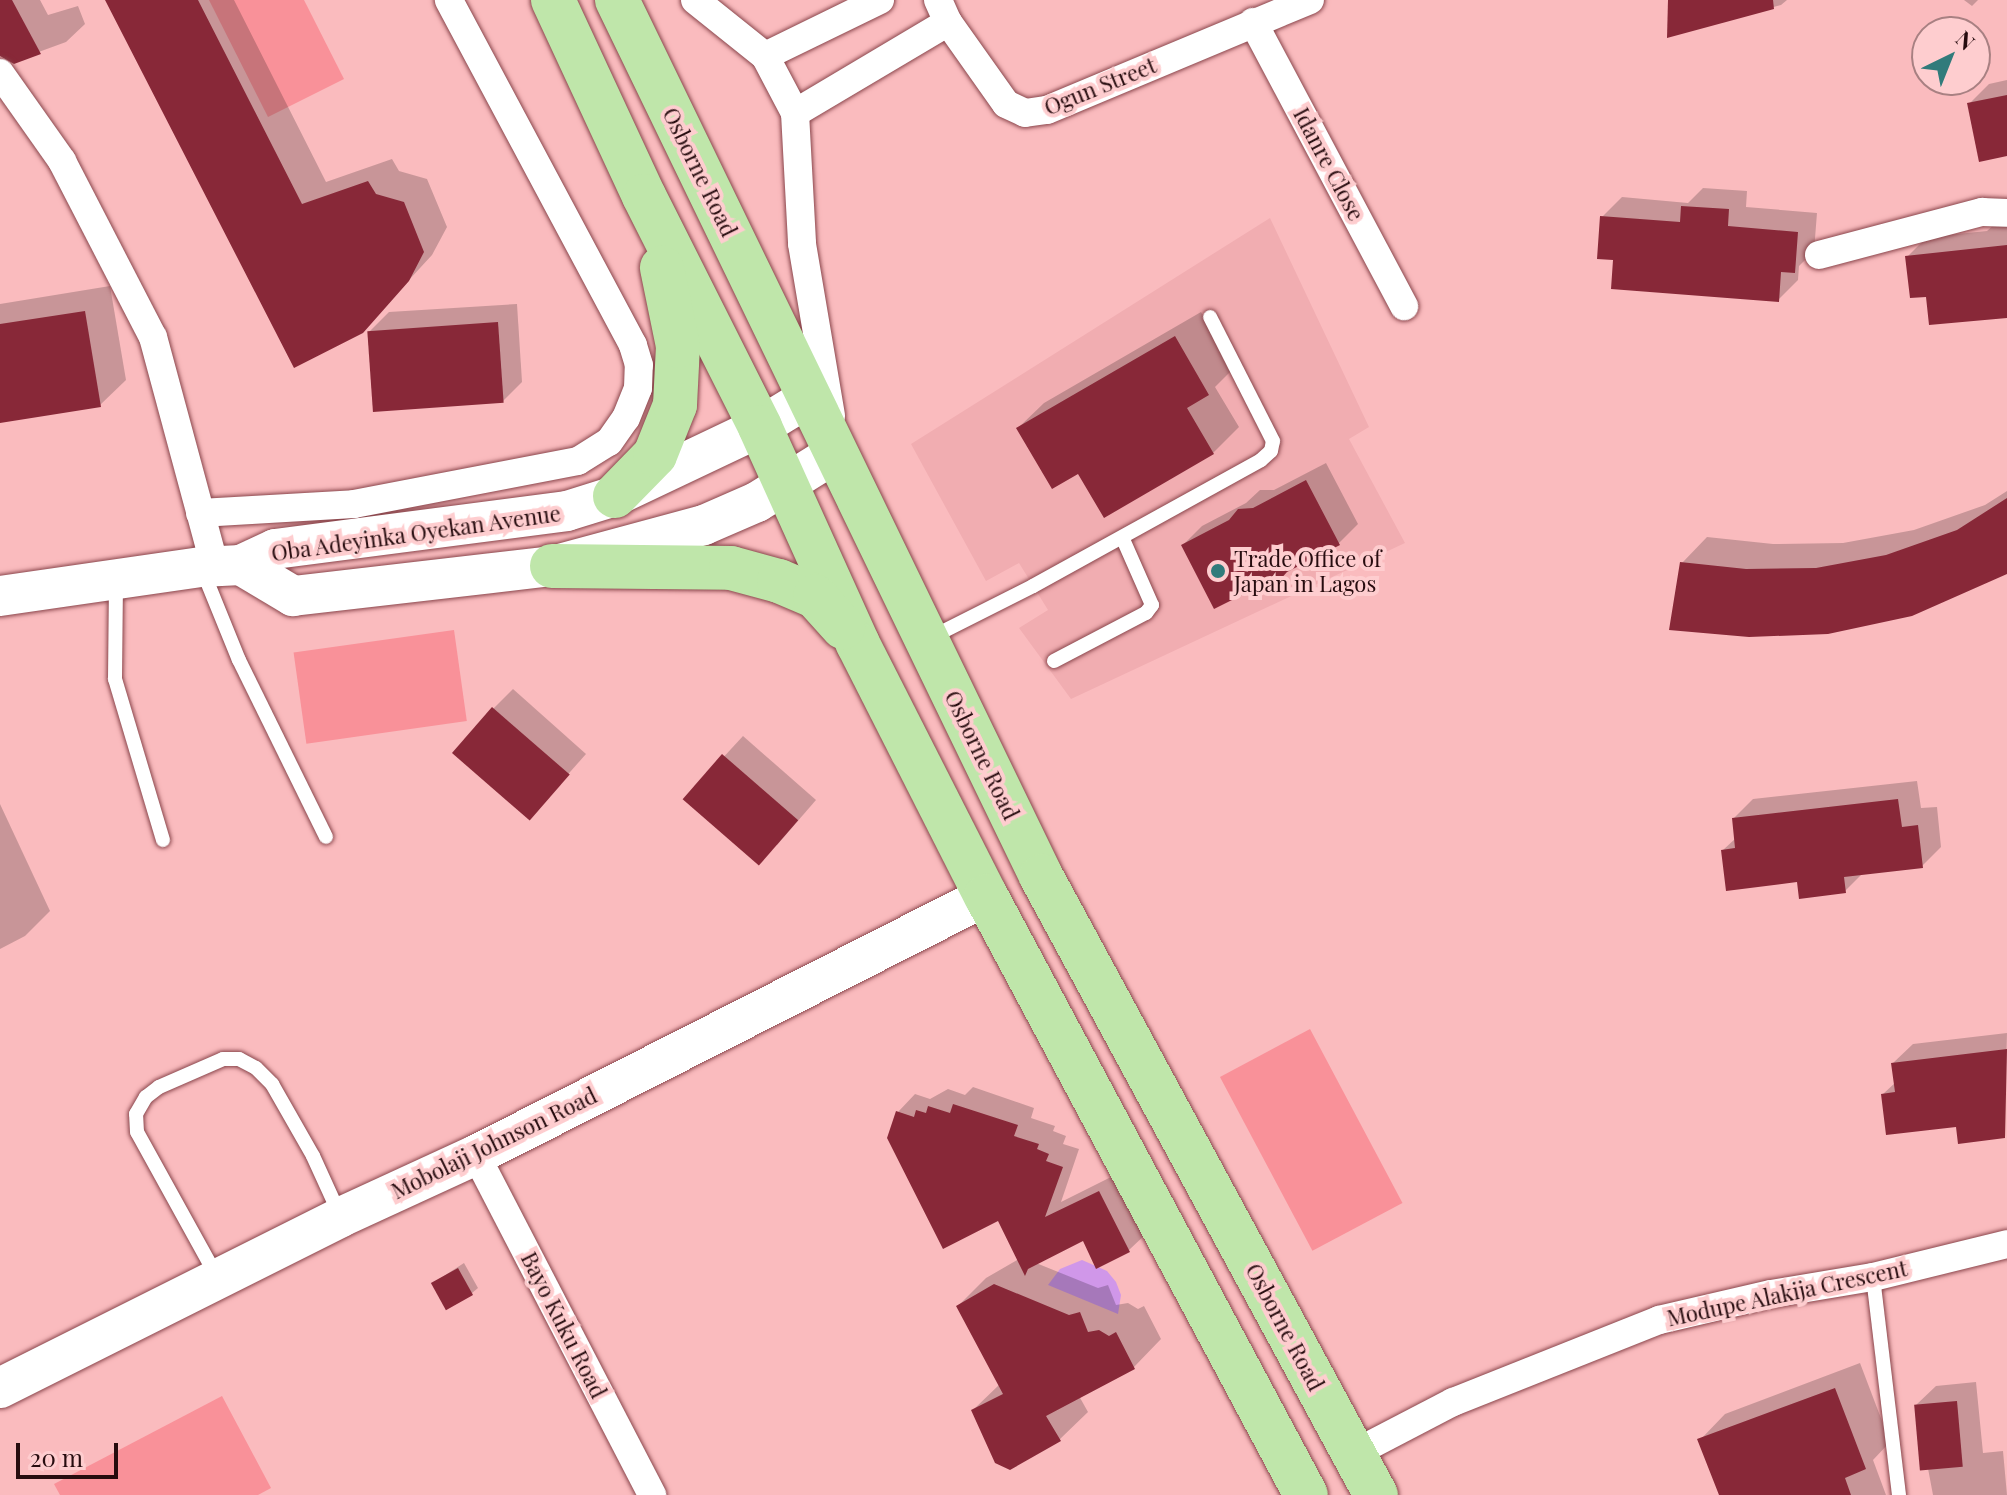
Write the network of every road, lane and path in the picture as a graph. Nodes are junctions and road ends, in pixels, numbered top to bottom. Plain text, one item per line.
1 (449, 0) edge
2 (553, 0) edge
3 (617, 0) edge
4 (695, 0) edge
5 (880, 0) edge
6 (1310, 0) edge
7 (943, 11) edge
8 (1253, 22) junction
9 (765, 56) junction
10 (0, 73) edge
11 (795, 113) junction
12 (644, 196) junction
13 (2007, 213) edge
14 (1819, 255) dead end
15 (1404, 306) dead end
16 (1210, 317) dead end
17 (809, 397) junction
18 (760, 427) junction
19 (837, 452) junction
20 (786, 486) junction
21 (615, 496) junction
22 (200, 513) junction
23 (1122, 537) junction
24 (219, 566) junction
25 (552, 566) junction
26 (116, 581) junction
27 (0, 596) edge
28 (926, 640) junction
29 (858, 644) junction
30 (1054, 661) dead end
31 (326, 837) dead end
32 (163, 840) dead end
33 (986, 896) junction
34 (476, 1155) junction
35 (341, 1217) junction
36 (2007, 1244) edge
37 (1873, 1277) junction
38 (217, 1279) junction
39 (0, 1388) edge
40 (1353, 1454) junction
41 (652, 1495) edge
42 (1306, 1495) edge
43 (1376, 1495) edge
44 (1899, 1495) edge

1 - 22 street
2 - 12 main road
3 - 17 main road, Osborne Road
4 - 9 street
5 - 9 street
6 - 8 street, Ogun Street
7 - 8 street, Ogun Street
7 - 11 street
8 - 15 street, Idanre Close
9 - 11 street
10 - 22 street
11 - 19 street
12 - 18 main road
12 - 21 main road
13 - 14 street
16 - 23 lane
17 - 18 main road, Oba Adeyinka Oyekan Avenue
17 - 19 main road, Osborne Road
18 - 20 main road
18 - 21 main road, Oba Adeyinka Oyekan Avenue
19 - 20 main road
19 - 28 main road, Osborne Road
20 - 25 main road
20 - 29 main road
21 - 24 main road, Oba Adeyinka Oyekan Avenue
22 - 24 street
23 - 28 lane
23 - 30 lane
24 - 25 main road
24 - 26 main road, Oba Adeyinka Oyekan Avenue
24 - 31 lane
25 - 29 main road
26 - 27 main road, Oba Adeyinka Oyekan Avenue
26 - 32 lane
28 - 40 main road, Osborne Road
29 - 33 main road
33 - 34 main road, Mobolaji Johnson Road
33 - 42 main road
34 - 35 main road, Mobolaji Johnson Road
34 - 41 street, Bayo Kuku Road
35 - 38 main road, Mobolaji Johnson Road
35 - 38 lane
36 - 37 street, Modupe Alakija Crescent
37 - 40 street, Modupe Alakija Crescent
37 - 44 lane
38 - 39 main road, Mobolaji Johnson Road
40 - 43 main road, Osborne Road

